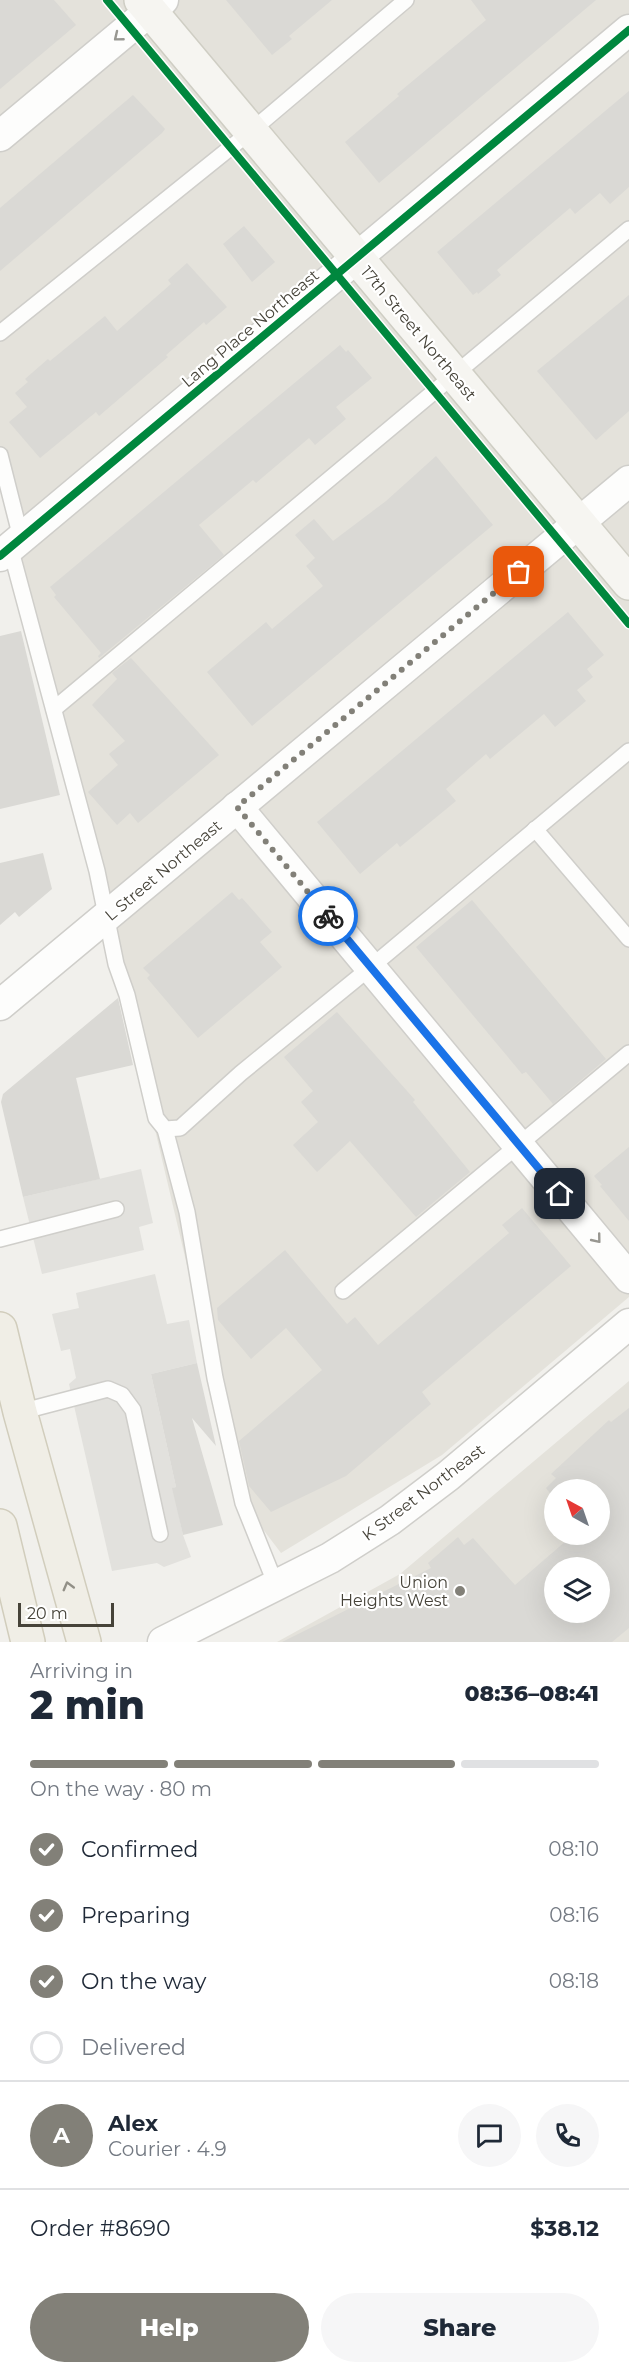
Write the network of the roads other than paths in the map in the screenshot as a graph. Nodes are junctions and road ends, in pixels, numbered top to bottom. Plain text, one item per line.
1 (406, 0) edge
2 (151, 4) edge
3 (629, 30) edge
4 (250, 132) junction
5 (0, 136) edge
6 (629, 228) edge
7 (355, 257) junction
8 (0, 333) edge
9 (455, 375) junction
10 (0, 455) edge
11 (629, 481) edge
12 (578, 523) junction
13 (10, 547) edge
14 (629, 583) edge
15 (54, 709) junction
16 (629, 751) edge
17 (237, 807) junction
18 (535, 829) junction
19 (106, 917) junction
20 (629, 939) edge
21 (371, 967) junction
22 (0, 1005) edge
23 (629, 1053) edge
24 (165, 1129) junction
25 (519, 1144) junction
26 (116, 1209) dead end
27 (0, 1239) edge
28 (629, 1278) edge
29 (343, 1291) dead end
30 (629, 1324) edge
31 (0, 1329) edge
32 (20, 1412) junction
33 (0, 1526) edge
34 (160, 1534) dead end
35 (276, 1585) junction
36 (28, 1642) edge
37 (84, 1642) edge
38 (163, 1642) edge

1 - 4 lane
2 - 4 main road, 17th Street Northeast
2 -> 5 street
3 - 7 street, Lang Place Northeast
4 - 7 main road, 17th Street Northeast
4 - 8 lane
6 - 9 lane
7 - 9 main road, 17th Street Northeast
7 - 13 street, Lang Place Northeast
9 - 12 main road, 17th Street Northeast
9 - 15 lane
10 - 13 lane
11 - 12 street, L Street Northeast
12 - 14 main road, 17th Street Northeast
12 - 17 street, L Street Northeast
13 - 15 lane
15 - 19 lane
16 - 18 lane
17 - 19 street, L Street Northeast
17 - 21 street
18 - 20 lane
18 - 21 lane
19 - 22 street, L Street Northeast
19 - 24 lane
21 - 24 lane
21 - 25 street
23 - 25 lane
24 - 35 lane
25 -> 28 street
25 - 29 lane
26 - 27 lane
30 - 35 street, K Street Northeast
31 - 32 main road
32 - 34 lane
37 -> 32 main road
33 - 36 main road
35 - 38 street, K Street Northeast

